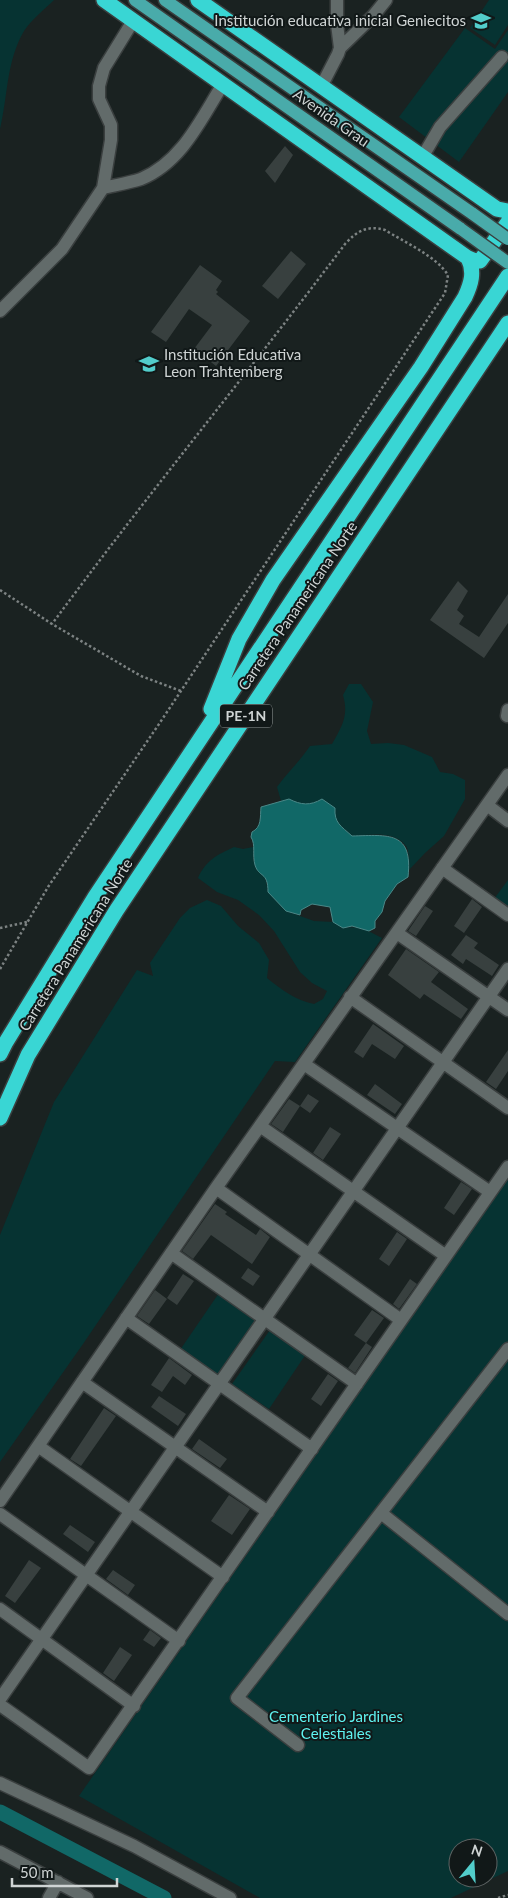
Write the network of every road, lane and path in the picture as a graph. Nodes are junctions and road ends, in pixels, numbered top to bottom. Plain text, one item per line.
1 (104, 0) edge
2 (135, 0) edge
3 (165, 0) edge
4 (198, 0) edge
5 (337, 0) edge
6 (386, 0) edge
7 (134, 21) junction
8 (340, 48) junction
9 (502, 57) dead end
10 (223, 84) junction
11 (322, 86) junction
12 (423, 156) junction
13 (103, 188) junction
14 (508, 214) edge
15 (508, 239) edge
16 (468, 258) junction
17 (508, 263) edge
18 (508, 276) edge
19 (0, 311) edge
20 (508, 323) edge
21 (0, 590) edge
22 (52, 624) junction
23 (181, 691) junction
24 (197, 742) junction
25 (508, 775) edge
26 (487, 805) junction
27 (508, 821) edge
28 (442, 868) junction
29 (508, 915) edge
30 (28, 922) junction
31 (0, 928) edge
32 (397, 933) junction
33 (0, 969) edge
34 (508, 970) edge
35 (350, 997) junction
36 (489, 997) junction
37 (508, 1010) edge
38 (0, 1054) edge
39 (443, 1062) junction
40 (304, 1064) junction
41 (508, 1108) edge
42 (0, 1118) edge
43 (260, 1126) junction
44 (398, 1128) junction
45 (508, 1167) edge
46 (216, 1188) junction
47 (354, 1191) junction
48 (490, 1192) junction
49 (171, 1253) junction
50 (309, 1255) junction
51 (446, 1256) junction
52 (126, 1318) junction
53 (265, 1319) junction
54 (401, 1320) junction
55 (508, 1349) edge
56 (82, 1382) junction
57 (220, 1384) junction
58 (357, 1384) junction
59 (38, 1446) junction
60 (175, 1447) junction
61 (312, 1449) junction
62 (0, 1501) edge
63 (131, 1511) junction
64 (268, 1512) junction
65 (380, 1512) junction
66 (0, 1514) edge
67 (86, 1575) junction
68 (223, 1577) junction
69 (0, 1609) edge
70 (508, 1614) edge
71 (42, 1639) junction
72 (179, 1641) junction
73 (0, 1699) edge
74 (0, 1705) edge
75 (134, 1706) junction
76 (298, 1745) dead end
77 (0, 1783) edge
78 (0, 1852) edge
79 (58, 1882) junction
80 (508, 1894) edge
81 (49, 1898) edge
82 (87, 1898) edge
83 (230, 1898) edge
84 (498, 1898) edge

1 - 7 highway
2 - 17 main road, Avenida Grau, bridge
3 - 15 main road, Avenida Grau, bridge
4 - 11 highway
5 - 8 street
6 - 8 street
7 - 10 highway
7 - 13 street
8 - 11 street
9 - 12 street
10 - 13 street
10 - 16 highway
11 - 12 highway
12 - 14 highway
13 - 19 street
14 - 16 highway
16 - 24 highway
18 - 24 highway, Carretera Panamericana Norte / PE-1N
20 - 42 highway, Carretera Panamericana Norte / PE-1N
21 - 22 path
22 - 23 path
22 - 23 path
23 - 30 path
24 - 38 highway, Carretera Panamericana Norte / PE-1N
25 - 26 street
26 - 27 street
26 - 28 street
28 - 29 street
28 - 32 street
30 - 31 path
30 - 33 path
32 - 35 street
32 - 36 street
34 - 36 street
35 - 39 street
35 - 40 street
36 - 37 street
36 - 39 street
39 - 41 street
39 - 44 street
40 - 43 street
40 - 44 street
43 - 46 street
43 - 47 street
44 - 47 street
44 - 48 street
45 - 48 street
46 - 49 street
46 - 50 street
47 - 50 street
47 - 51 street
48 - 51 street
49 - 52 street
49 - 53 street
50 - 53 street
50 - 54 street
51 - 54 street
52 - 56 street
52 - 57 street
53 - 57 street
53 - 58 street
54 - 58 street
55 - 65 street
56 - 59 street
56 - 60 street
57 - 60 street
57 - 61 street
58 - 61 street
59 - 62 street
59 - 63 street
60 - 63 street
60 - 64 street
61 - 64 street
63 - 67 street
63 - 68 street
64 - 68 street
65 - 70 street
65 - 76 street
66 - 67 street
67 - 71 street
67 - 72 street
68 - 72 street
69 - 71 street
71 - 73 street
71 - 75 street
72 - 75 street
74 - 75 street
77 - 83 street
78 - 79 street
79 - 81 street
79 - 82 street
80 - 84 path

